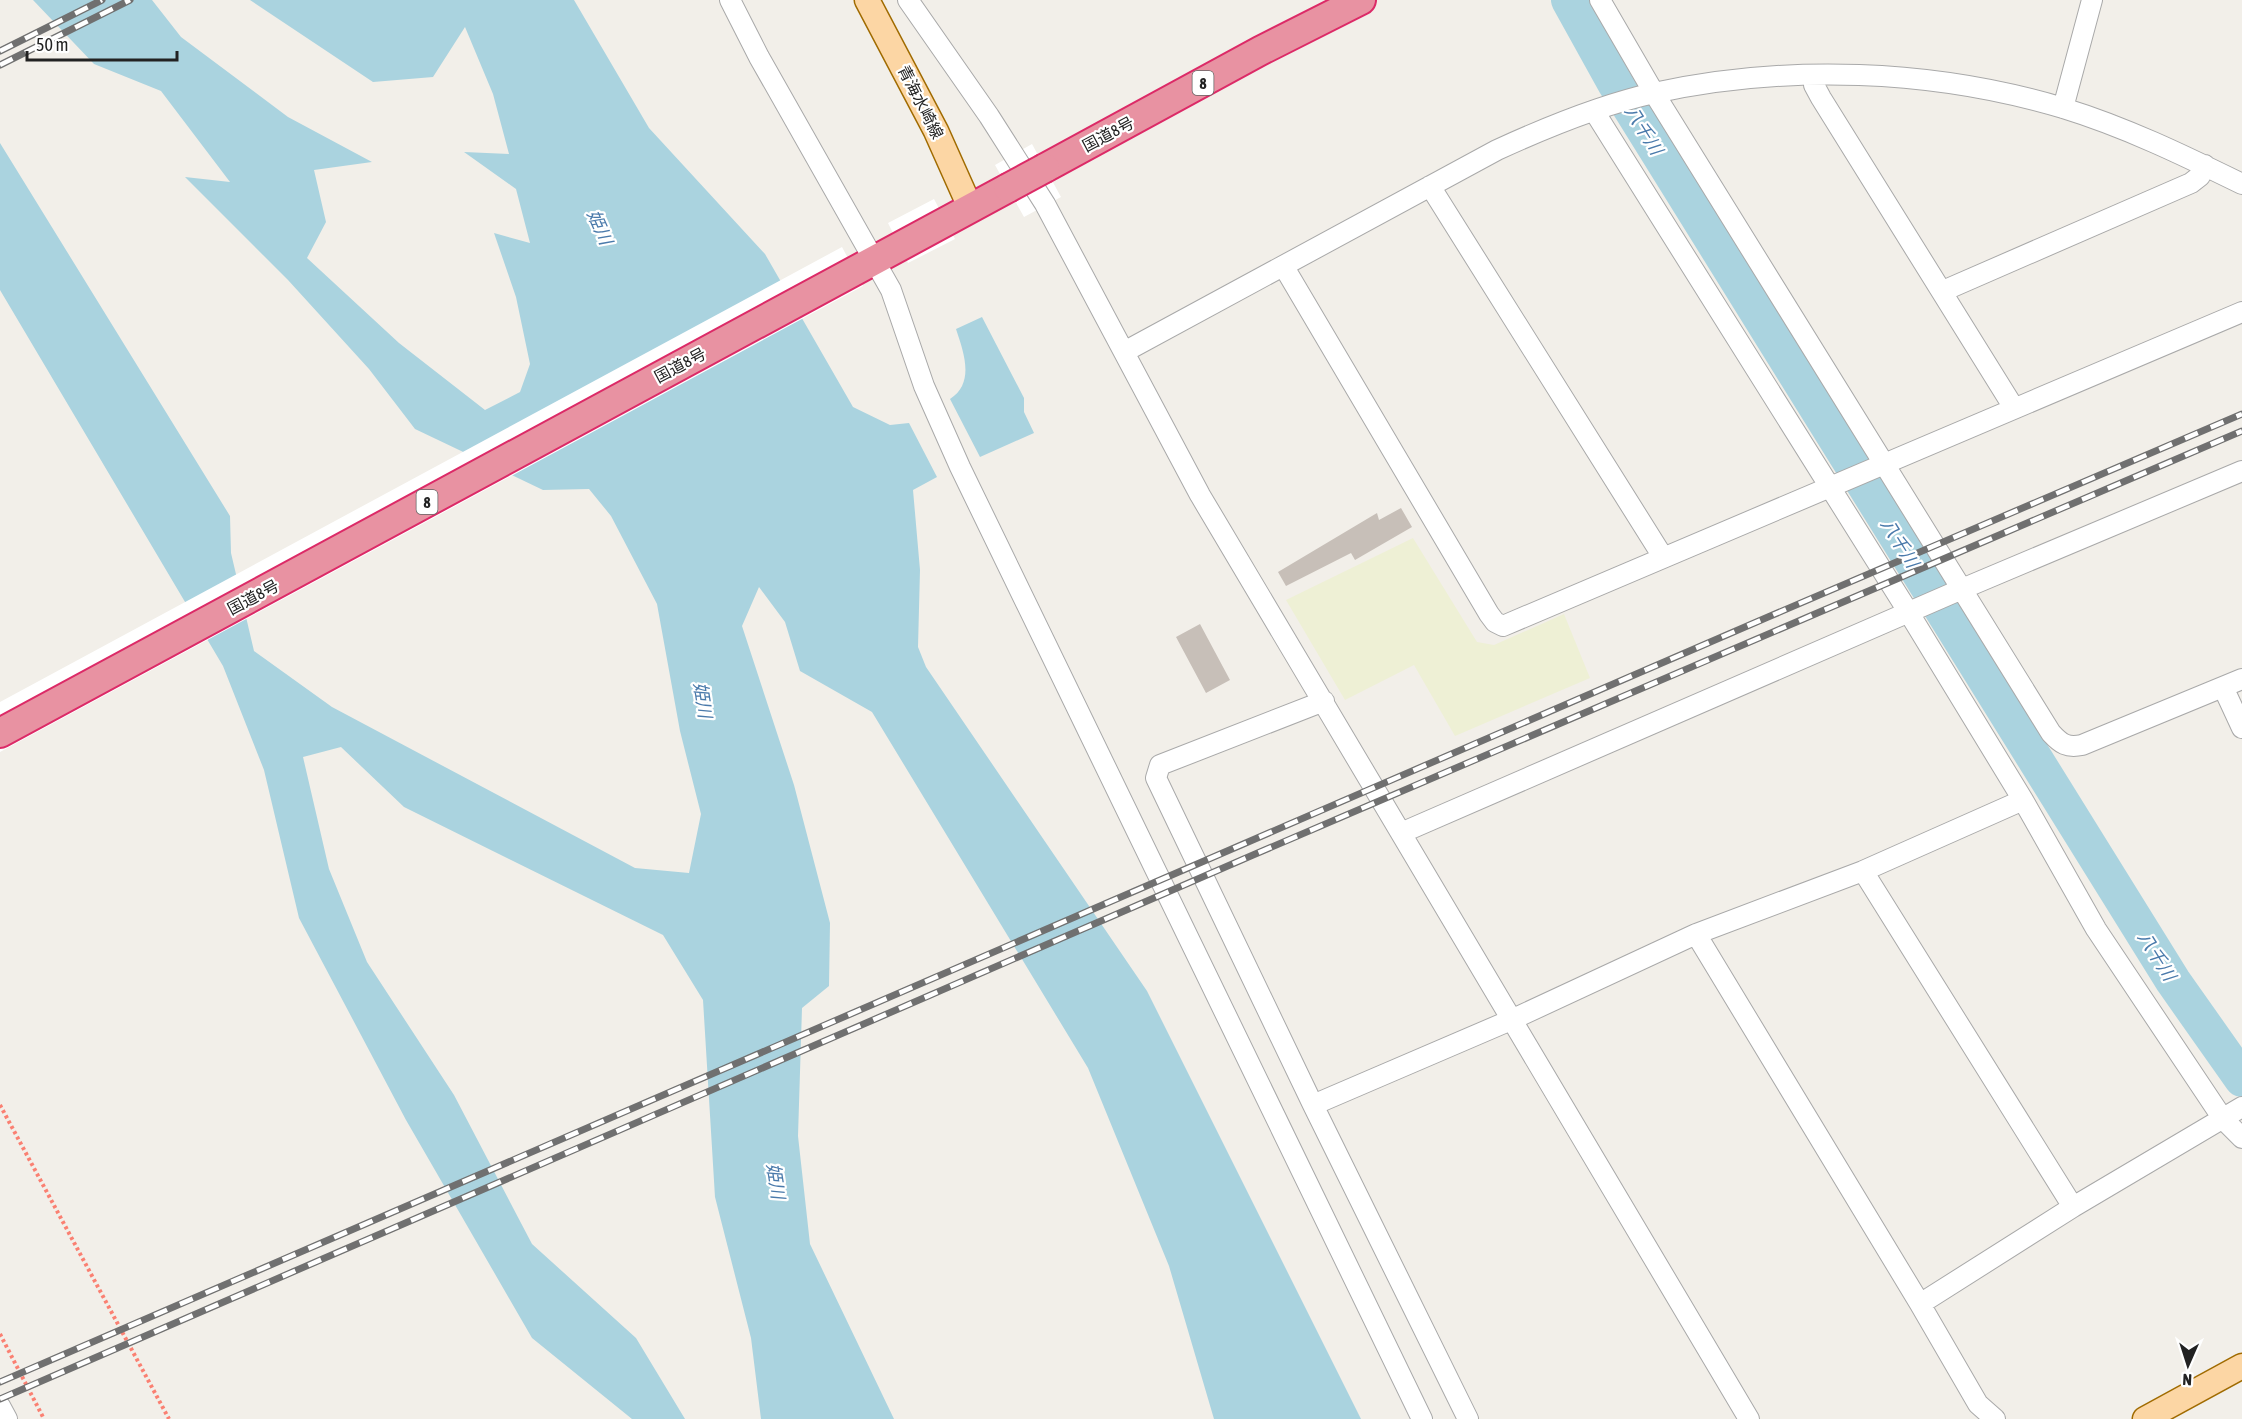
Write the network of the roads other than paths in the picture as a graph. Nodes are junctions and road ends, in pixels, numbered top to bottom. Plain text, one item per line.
1 (730, 0) edge
2 (867, 0) edge
3 (908, 0) edge
4 (1361, 0) edge
5 (1600, 0) edge
6 (2092, 0) edge
7 (1814, 76) junction
8 (1654, 93) junction
9 (2063, 108) junction
10 (1594, 111) junction
11 (2205, 165) junction
12 (2242, 184) edge
13 (1430, 186) junction
14 (970, 207) junction
15 (865, 265) junction
16 (1284, 267) junction
17 (1943, 291) junction
18 (2242, 312) edge
19 (1124, 352) junction
20 (2014, 408) junction
21 (1882, 465) junction
22 (2242, 471) edge
23 (1831, 488) junction
24 (1663, 557) junction
25 (1962, 589) junction
26 (1909, 613) junction
27 (2242, 679) edge
28 (2223, 687) junction
29 (1324, 701) junction
30 (2242, 728) edge
31 (0, 733) edge
32 (2023, 800) junction
33 (1401, 832) junction
34 (1863, 871) junction
35 (1696, 934) junction
36 (1511, 1020) junction
37 (1313, 1105) junction
38 (2242, 1107) edge
39 (2223, 1119) junction
40 (2242, 1138) edge
41 (2073, 1207) junction
42 (1920, 1304) junction
43 (2242, 1366) edge
44 (0, 1406) edge
45 (1740, 1416) edge
46 (7, 1419) edge
47 (1422, 1419) edge
48 (1468, 1419) edge
49 (1995, 1419) edge
50 (2145, 1419) edge

1 - 15 street
2 - 14 main road, 青海水崎線
3 - 19 street
4 - 14 highway, 国道8号 / 8, bridge
5 - 8 street
6 - 9 street
7 - 8 street
7 - 9 street
7 - 17 street
8 - 10 street
8 - 21 street
9 - 11 street
10 - 13 street
10 - 23 street
11 - 12 street
11 - 17 street
13 - 16 street
13 - 24 street
14 - 15 highway, 国道8号 / 8
15 - 31 highway, 国道8号 / 8
15 - 47 street
16 - 19 street
16 - 24 street
17 - 20 street
18 - 20 street
19 - 29 street
20 - 21 street
21 - 23 street
21 - 25 street
22 - 25 street
23 - 24 street
23 - 26 street
25 - 26 street
25 - 28 street
26 - 32 street
26 - 33 street
27 - 28 street
28 - 30 street
29 - 33 street
29 - 37 street
32 - 34 street
32 - 39 street
33 - 36 street
34 - 35 street
34 - 41 street
35 - 36 street
35 - 42 street
36 - 37 street
36 - 45 street
37 - 48 street
38 - 39 street
39 - 40 street
39 - 41 street
41 - 42 street
42 - 49 street
43 - 50 main road
44 - 46 street

